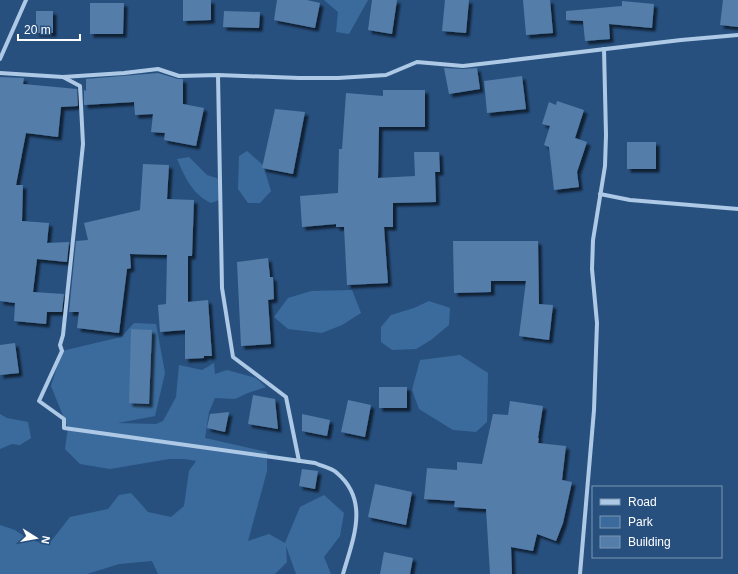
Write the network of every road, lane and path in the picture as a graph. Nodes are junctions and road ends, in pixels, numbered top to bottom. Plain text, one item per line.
1 (26, 0) edge
2 (738, 35) edge
3 (604, 49) junction
4 (0, 60) edge
5 (0, 74) edge
6 (218, 75) junction
7 (63, 77) junction
8 (600, 194) junction
9 (738, 209) edge
10 (299, 461) junction
11 (343, 574) edge
12 (580, 574) edge

1 - 4 street
2 - 3 street
3 - 6 street
3 - 8 street
5 - 7 street
6 - 7 street
6 - 10 street
7 - 10 street
8 - 9 street
8 - 12 street
10 - 11 street

